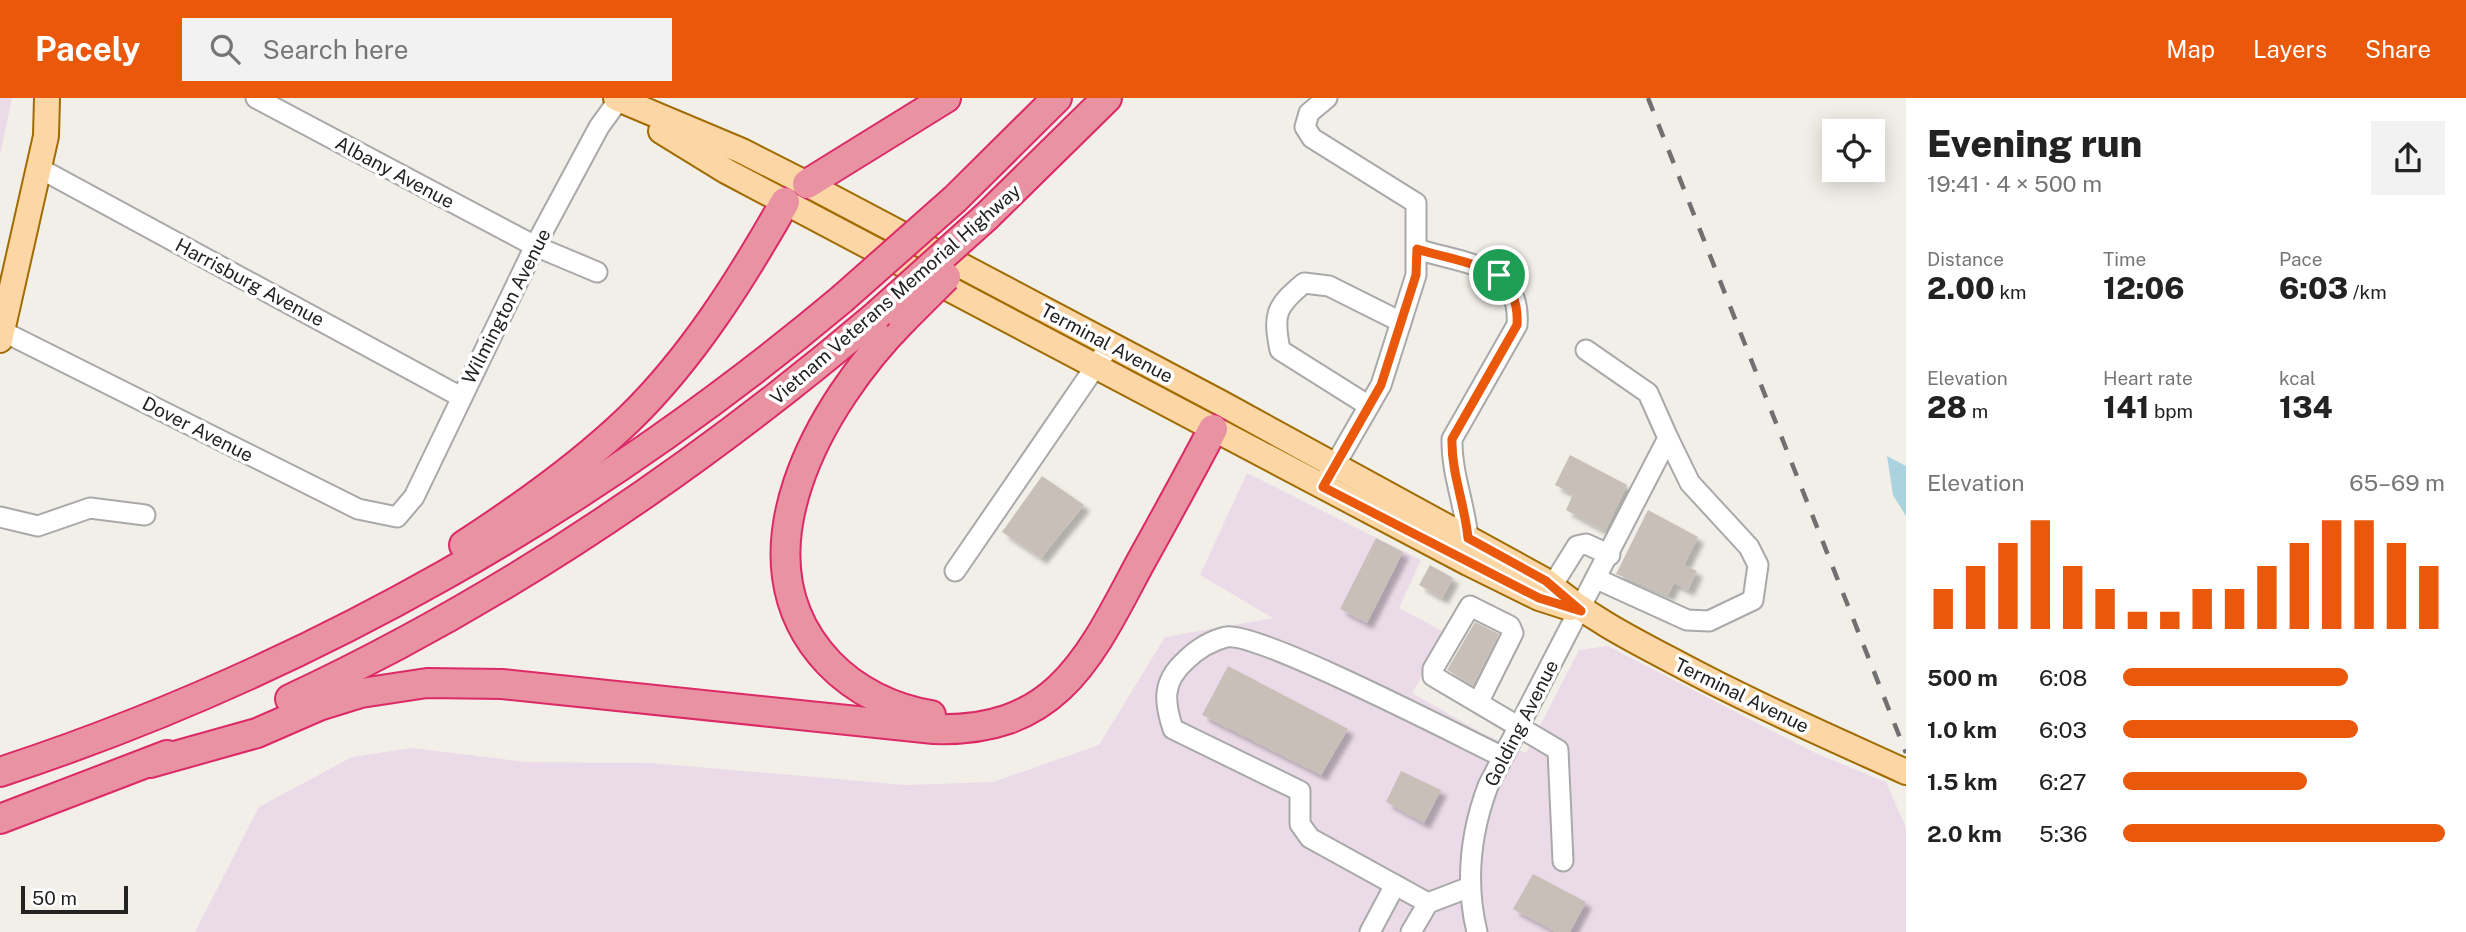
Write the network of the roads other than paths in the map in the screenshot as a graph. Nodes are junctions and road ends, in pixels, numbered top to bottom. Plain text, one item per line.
1 (47, 98) edge
2 (61, 98) edge
3 (256, 98) edge
4 (649, 98) edge
5 (946, 98) edge
6 (1057, 98) edge
7 (1107, 98) edge
8 (1326, 98) edge
9 (618, 99) edge
10 (46, 136) junction
11 (742, 151) junction
12 (39, 168) junction
13 (807, 184) junction
14 (785, 202) junction
15 (535, 246) junction
16 (1417, 249) junction
17 (597, 272) dead end
18 (890, 317) junction
19 (1401, 322) junction
20 (1, 335) edge
21 (1110, 345) junction
22 (1586, 350) dead end
23 (1096, 367) junction
24 (461, 397) junction
25 (1369, 406) junction
26 (1212, 418) junction
27 (1668, 438) junction
28 (1335, 465) junction
29 (1323, 487) junction
30 (145, 515) dead end
31 (0, 517) edge
32 (397, 517) joint
33 (1468, 538) junction
34 (1609, 555) junction
35 (955, 571) dead end
36 (1597, 579) junction
37 (1552, 586) junction
38 (1581, 611) junction
39 (265, 668) junction
40 (1479, 701) junction
41 (1517, 725) junction
42 (1501, 756) junction
43 (150, 763) junction
44 (0, 772) edge
45 (1906, 772) edge
46 (2, 818) edge
47 (1563, 861) dead end
48 (1395, 886) junction
49 (1470, 887) junction
50 (1428, 903) junction
51 (1370, 932) edge
52 (1411, 932) edge
53 (1477, 932) edge

1 - 10 main road
2 - 10 main road
3 - 15 street, Albany Avenue
4 - 11 main road
5 - 13 highway
6 - 39 highway, Vietnam Veterans Memorial Highway, bridge
7 - 18 highway, Vietnam Veterans Memorial Highway, bridge
8 - 16 street
9 - 11 main road, Terminal Avenue
9 - 14 main road, Terminal Avenue
9 - 15 street, Wilmington Avenue
10 - 12 main road
11 - 13 main road, Terminal Avenue
12 - 20 main road
12 - 24 street, Harrisburg Avenue
13 - 14 main road
13 - 21 main road, Terminal Avenue
14 - 23 main road, Terminal Avenue
14 - 39 highway
15 - 17 street, Albany Avenue
15 - 24 street, Wilmington Avenue
16 - 19 street
16 - 33 street
18 - 26 highway
18 - 43 highway, Vietnam Veterans Memorial Highway
19 - 25 street
19 - 25 street
20 - 32 street, Dover Avenue
21 - 23 street
21 - 26 main road, Terminal Avenue
22 - 27 street
23 - 26 main road, Terminal Avenue
23 - 35 street
24 - 32 street, Wilmington Avenue
25 - 28 street
26 - 28 main road, Terminal Avenue
26 - 29 main road, Terminal Avenue
26 - 43 highway
27 - 34 street, Golding Avenue
27 - 36 street
28 - 29 street
28 - 33 main road, Terminal Avenue
29 - 38 main road, Terminal Avenue
30 - 31 street
33 - 37 main road, Terminal Avenue
34 - 36 street, Golding Avenue
34 - 37 street
36 - 38 street, Golding Avenue
37 - 38 main road, Terminal Avenue
38 - 41 street, Golding Avenue
38 - 45 main road, Terminal Avenue
39 - 44 highway, Vietnam Veterans Memorial Highway
40 - 40 street
40 - 41 street
41 - 42 street, Golding Avenue
41 - 47 street
42 - 48 street
42 - 49 street, Golding Avenue
43 - 46 highway, Vietnam Veterans Memorial Highway
48 - 50 street
48 - 51 street
49 - 50 street
49 - 53 street, Golding Avenue
50 - 52 street

